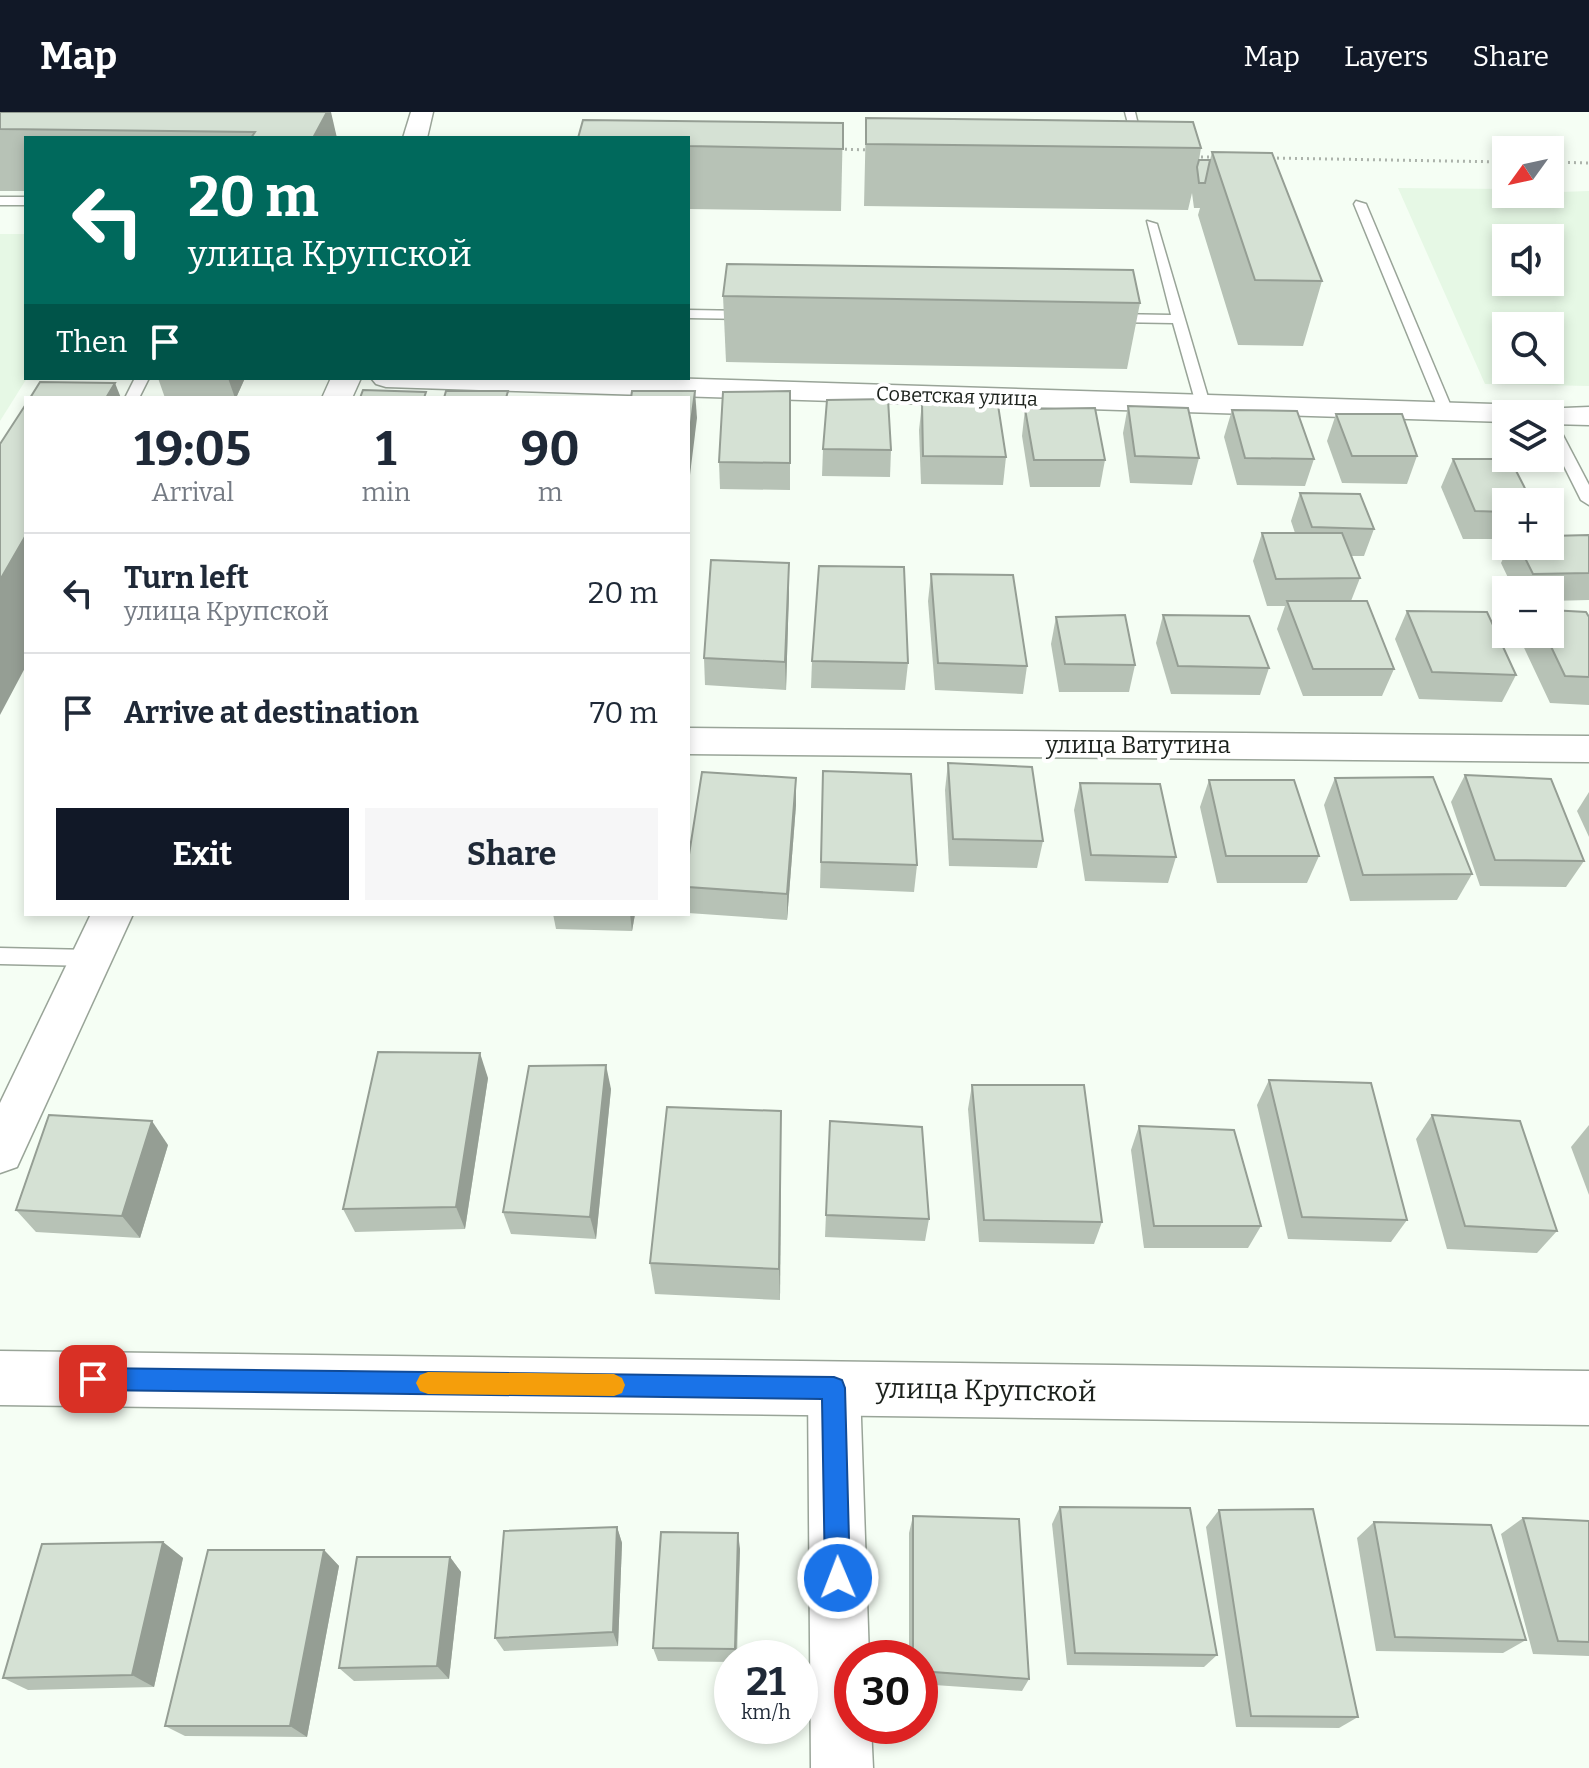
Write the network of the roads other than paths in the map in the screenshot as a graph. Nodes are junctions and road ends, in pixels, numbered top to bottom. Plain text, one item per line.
1 (422, 112) edge
2 (1130, 112) edge
3 (416, 136) edge
4 (1143, 156) edge
5 (0, 201) edge
6 (24, 201) edge
7 (1360, 204) dead end
8 (1151, 224) dead end
9 (690, 314) edge
10 (767, 315) edge
11 (1099, 318) edge
12 (1179, 319) junction
13 (506, 380) edge
14 (1203, 404) junction
15 (1446, 411) junction
16 (1492, 413) edge
17 (1564, 415) edge
18 (1589, 416) edge
19 (1564, 451) edge
20 (1589, 500) edge
21 (690, 741) edge
22 (1589, 749) edge
23 (111, 916) edge
24 (0, 956) edge
25 (91, 958) junction
26 (0, 1152) edge
27 (0, 1378) edge
28 (834, 1388) junction
29 (1589, 1398) edge
30 (842, 1768) edge

1 - 3 street
2 - 4 lane
5 - 6 lane
7 - 15 lane
8 - 12 lane
9 - 10 lane
11 - 12 lane
12 - 14 lane
13 - 14 street, Советская улица
14 - 15 street, Советская улица
15 - 16 street, Советская улица
17 - 18 street
19 - 20 lane
21 - 22 street, улица Ватутина
23 - 25 street
24 - 25 lane
25 - 26 street
27 - 28 main road, улица Крупской
28 - 29 main road, улица Крупской
28 - 30 street

